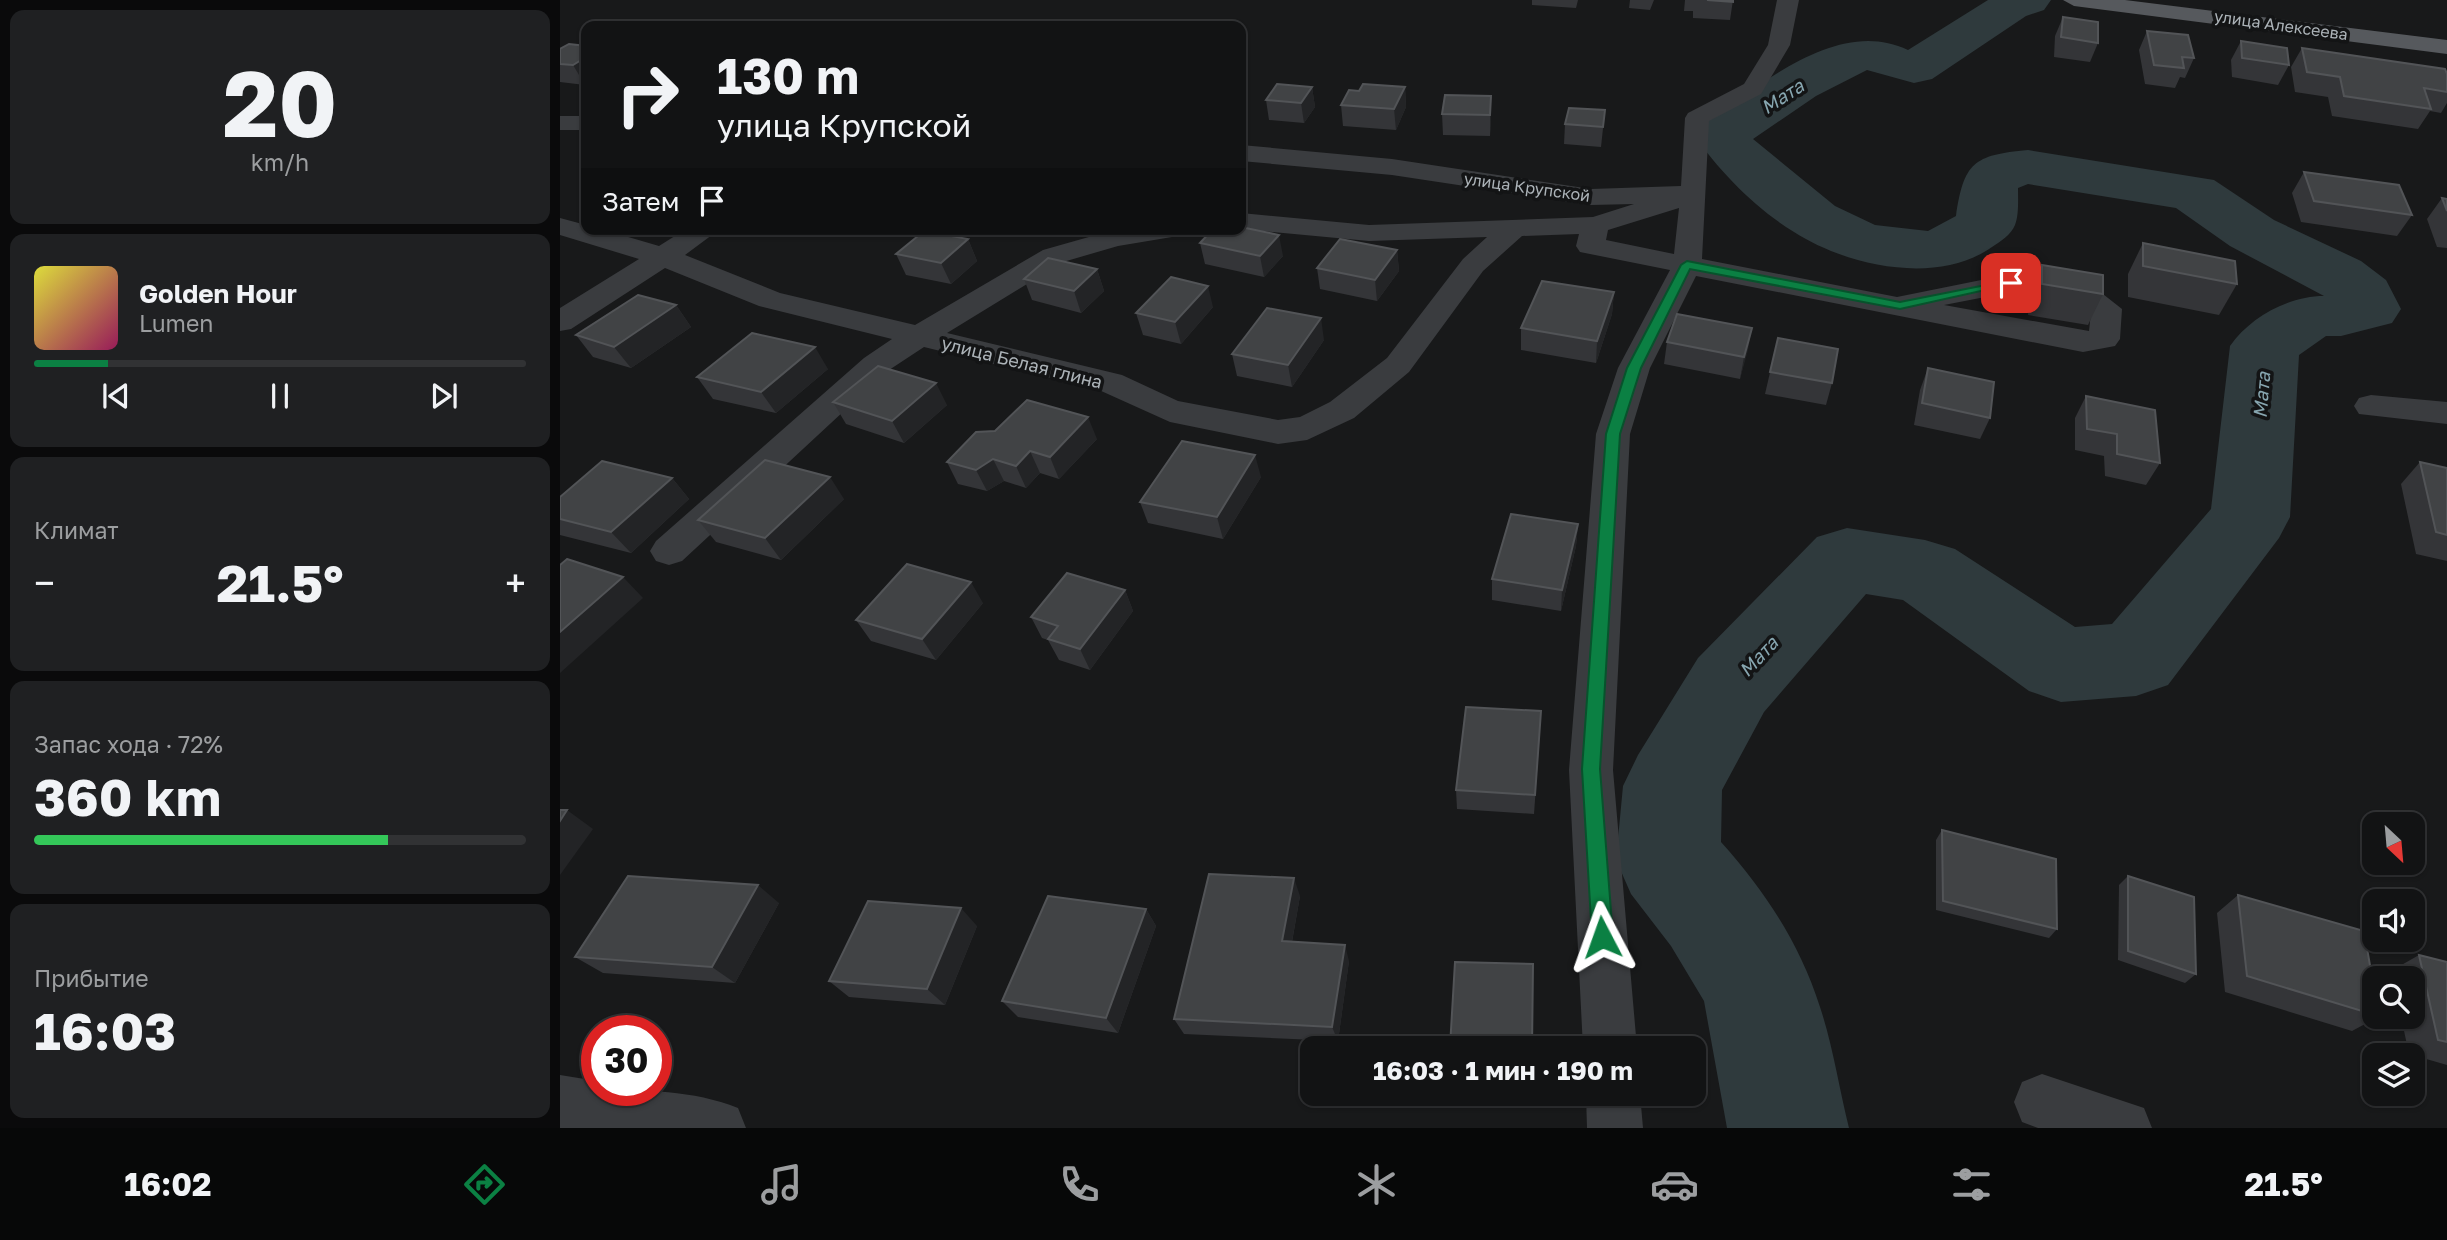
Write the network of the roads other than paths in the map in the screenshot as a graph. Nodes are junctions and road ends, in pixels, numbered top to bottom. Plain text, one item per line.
1 (1787, 0) edge
2 (2074, 0) edge
3 (2447, 47) edge
4 (560, 123) edge
5 (581, 123) edge
6 (1246, 152) edge
7 (1694, 194) junction
8 (1246, 221) edge
9 (1595, 225) junction
10 (560, 226) edge
11 (1514, 228) junction
12 (581, 232) edge
13 (590, 235) edge
14 (697, 235) edge
15 (1135, 235) edge
16 (664, 257) junction
17 (1687, 265) junction
18 (1900, 305) junction
19 (560, 322) edge
20 (919, 336) junction
21 (2371, 406) dead end
22 (2447, 413) edge
23 (669, 551) dead end
24 (1609, 1036) edge
25 (2042, 1102) dead end
26 (560, 1103) edge
27 (1614, 1106) edge
28 (718, 1128) edge
29 (1615, 1128) edge
30 (2124, 1128) edge

1 - 7 street
2 - 3 main road, улица Алексеева
4 - 5 street
6 - 7 street, улица Крупской
7 - 9 street
7 - 17 street
8 - 11 street
9 - 11 street
9 - 17 street
10 - 12 street, улица Белая глина
11 - 20 street, улица Белая глина
13 - 16 street, улица Белая глина
14 - 16 street
15 - 20 street
16 - 19 street
16 - 20 street, улица Белая глина
17 - 18 street
17 - 24 street
18 - 18 street
20 - 23 street
21 - 22 street
25 - 30 street
26 - 28 street
27 - 29 street

